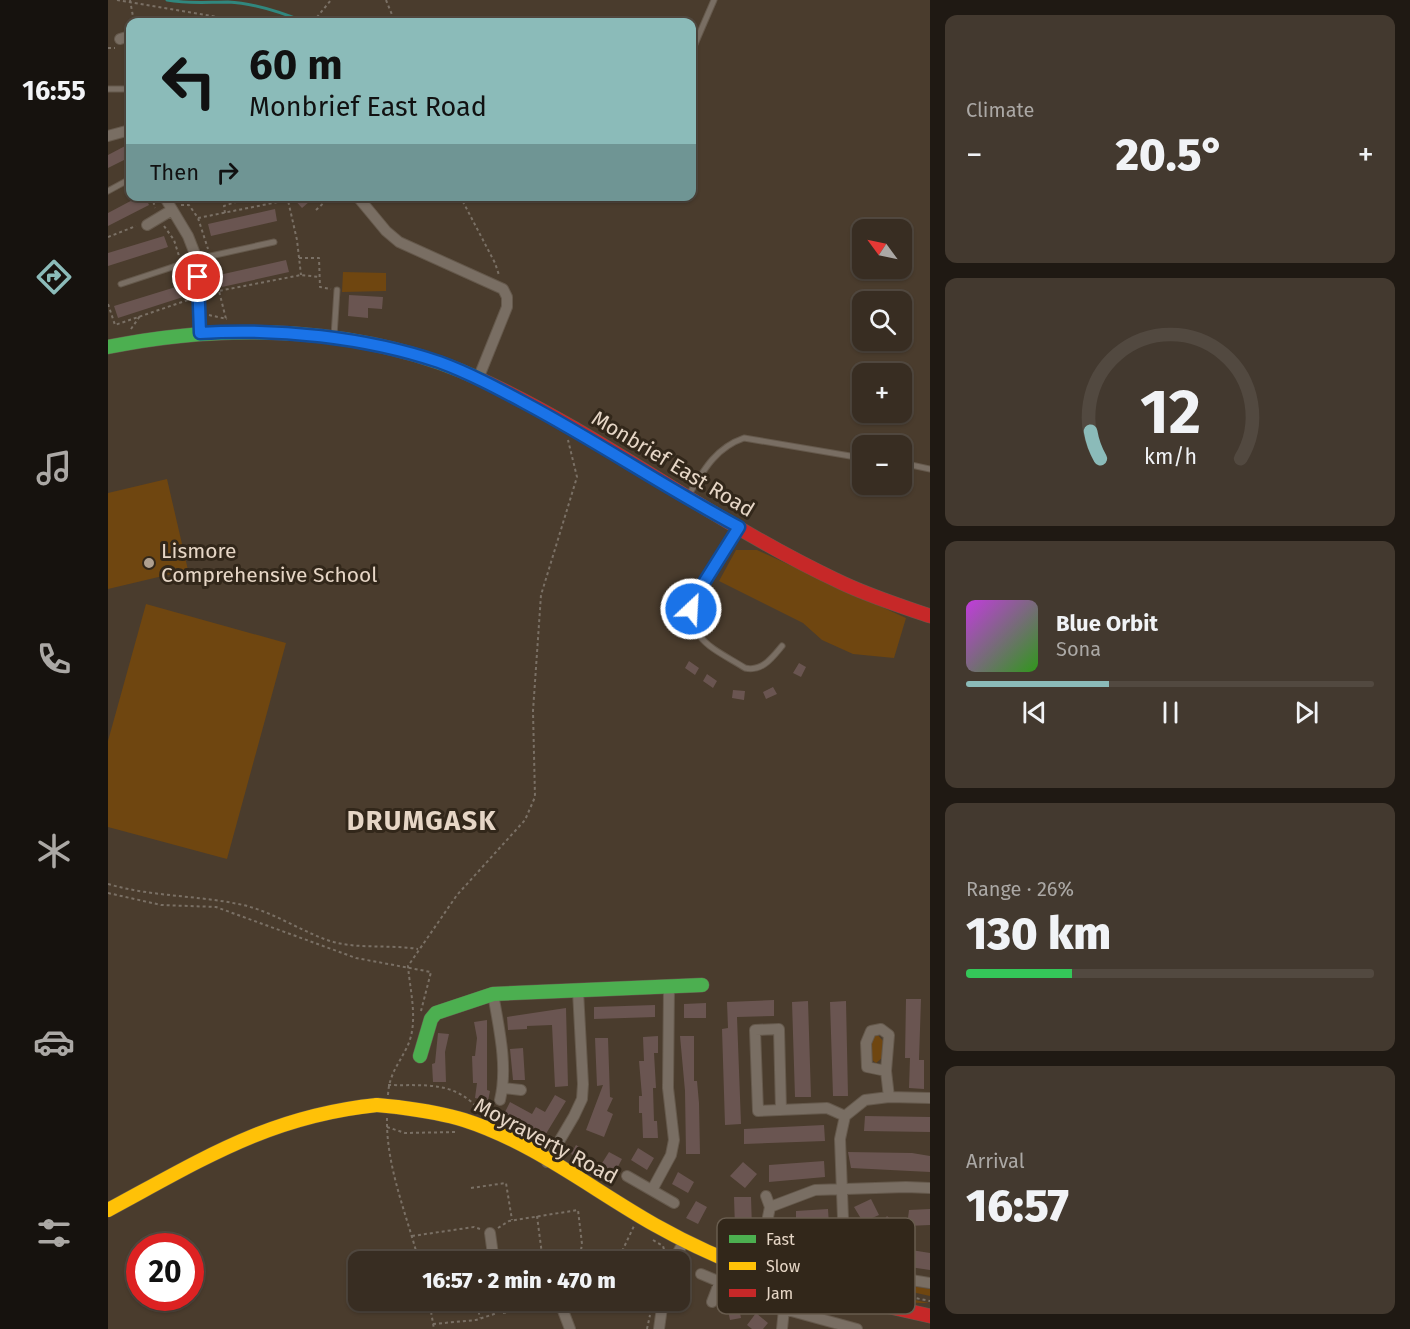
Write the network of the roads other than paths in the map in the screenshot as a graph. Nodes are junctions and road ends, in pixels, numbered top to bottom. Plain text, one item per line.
1 (714, 0) edge
2 (696, 42) edge
3 (108, 89) edge
4 (126, 89) edge
5 (126, 131) edge
6 (108, 136) edge
7 (126, 181) edge
8 (108, 191) edge
9 (167, 201) edge
10 (361, 201) edge
11 (172, 210) junction
12 (147, 225) road end
13 (274, 242) dead end
14 (197, 259) junction
15 (121, 284) dead end
16 (337, 290) road end
17 (200, 333) junction
18 (334, 340) junction
19 (108, 347) edge
20 (478, 379) junction
21 (852, 456) edge
22 (912, 465) edge
23 (930, 469) edge
24 (687, 497) junction
25 (739, 527) junction
26 (930, 616) edge
27 (782, 646) dead end
28 (702, 985) dead end
29 (669, 987) junction
30 (578, 991) junction
31 (492, 994) junction
32 (420, 1056) dead end
33 (886, 1071) dead end
34 (503, 1088) junction
35 (521, 1090) dead end
36 (889, 1096) junction
37 (930, 1098) edge
38 (500, 1100) dead end
39 (781, 1110) junction
40 (845, 1116) junction
41 (547, 1162) junction
42 (627, 1176) dead end
43 (930, 1188) edge
44 (842, 1189) junction
45 (652, 1190) junction
46 (766, 1196) dead end
47 (674, 1203) dead end
48 (108, 1210) edge
49 (843, 1218) edge
50 (490, 1233) road end
51 (684, 1241) junction
52 (492, 1251) edge
53 (676, 1251) edge
54 (717, 1254) edge
55 (701, 1274) dead end
56 (717, 1280) edge
57 (915, 1281) edge
58 (930, 1283) edge
59 (717, 1289) edge
60 (712, 1302) dead end
61 (563, 1311) edge
62 (661, 1311) edge
63 (915, 1313) edge
64 (784, 1314) edge
65 (802, 1314) edge
66 (930, 1316) edge
67 (570, 1329) edge
68 (659, 1329) edge
69 (782, 1329) edge
70 (857, 1329) edge

1 - 2 lane
3 - 4 lane
5 - 6 street
7 - 8 lane
9 - 11 street
10 - 20 street
11 - 12 street
11 - 14 street
13 - 14 lane
14 - 15 lane
14 - 17 street
16 - 18 lane
17 - 18 street, Monbrief East Road
17 - 19 street, Monbrief East Road
18 - 20 street, Monbrief East Road
20 - 24 street, Monbrief East Road
21 - 24 lane
22 - 23 lane
24 - 25 street, Monbrief East Road
25 - 26 street, Monbrief East Road
25 - 27 lane
28 - 29 street
29 - 30 street
29 - 45 street
30 - 31 street
30 - 41 street
31 - 32 street
31 - 34 street
33 - 36 street
34 - 35 street
34 - 38 street
36 - 37 street
36 - 40 street
39 - 39 street
39 - 40 street
40 - 44 street
41 - 48 street, Moyraverty Road, bridge
41 - 51 street, Moyraverty Road
42 - 45 street
43 - 44 street
44 - 46 street
44 - 49 street
45 - 47 street
50 - 52 street
51 - 53 street
51 - 54 street, Moyraverty Road
55 - 56 street
57 - 58 street
59 - 60 street
61 - 67 street
62 - 68 street
63 - 66 street, Moyraverty Road
64 - 69 street
65 - 70 street

